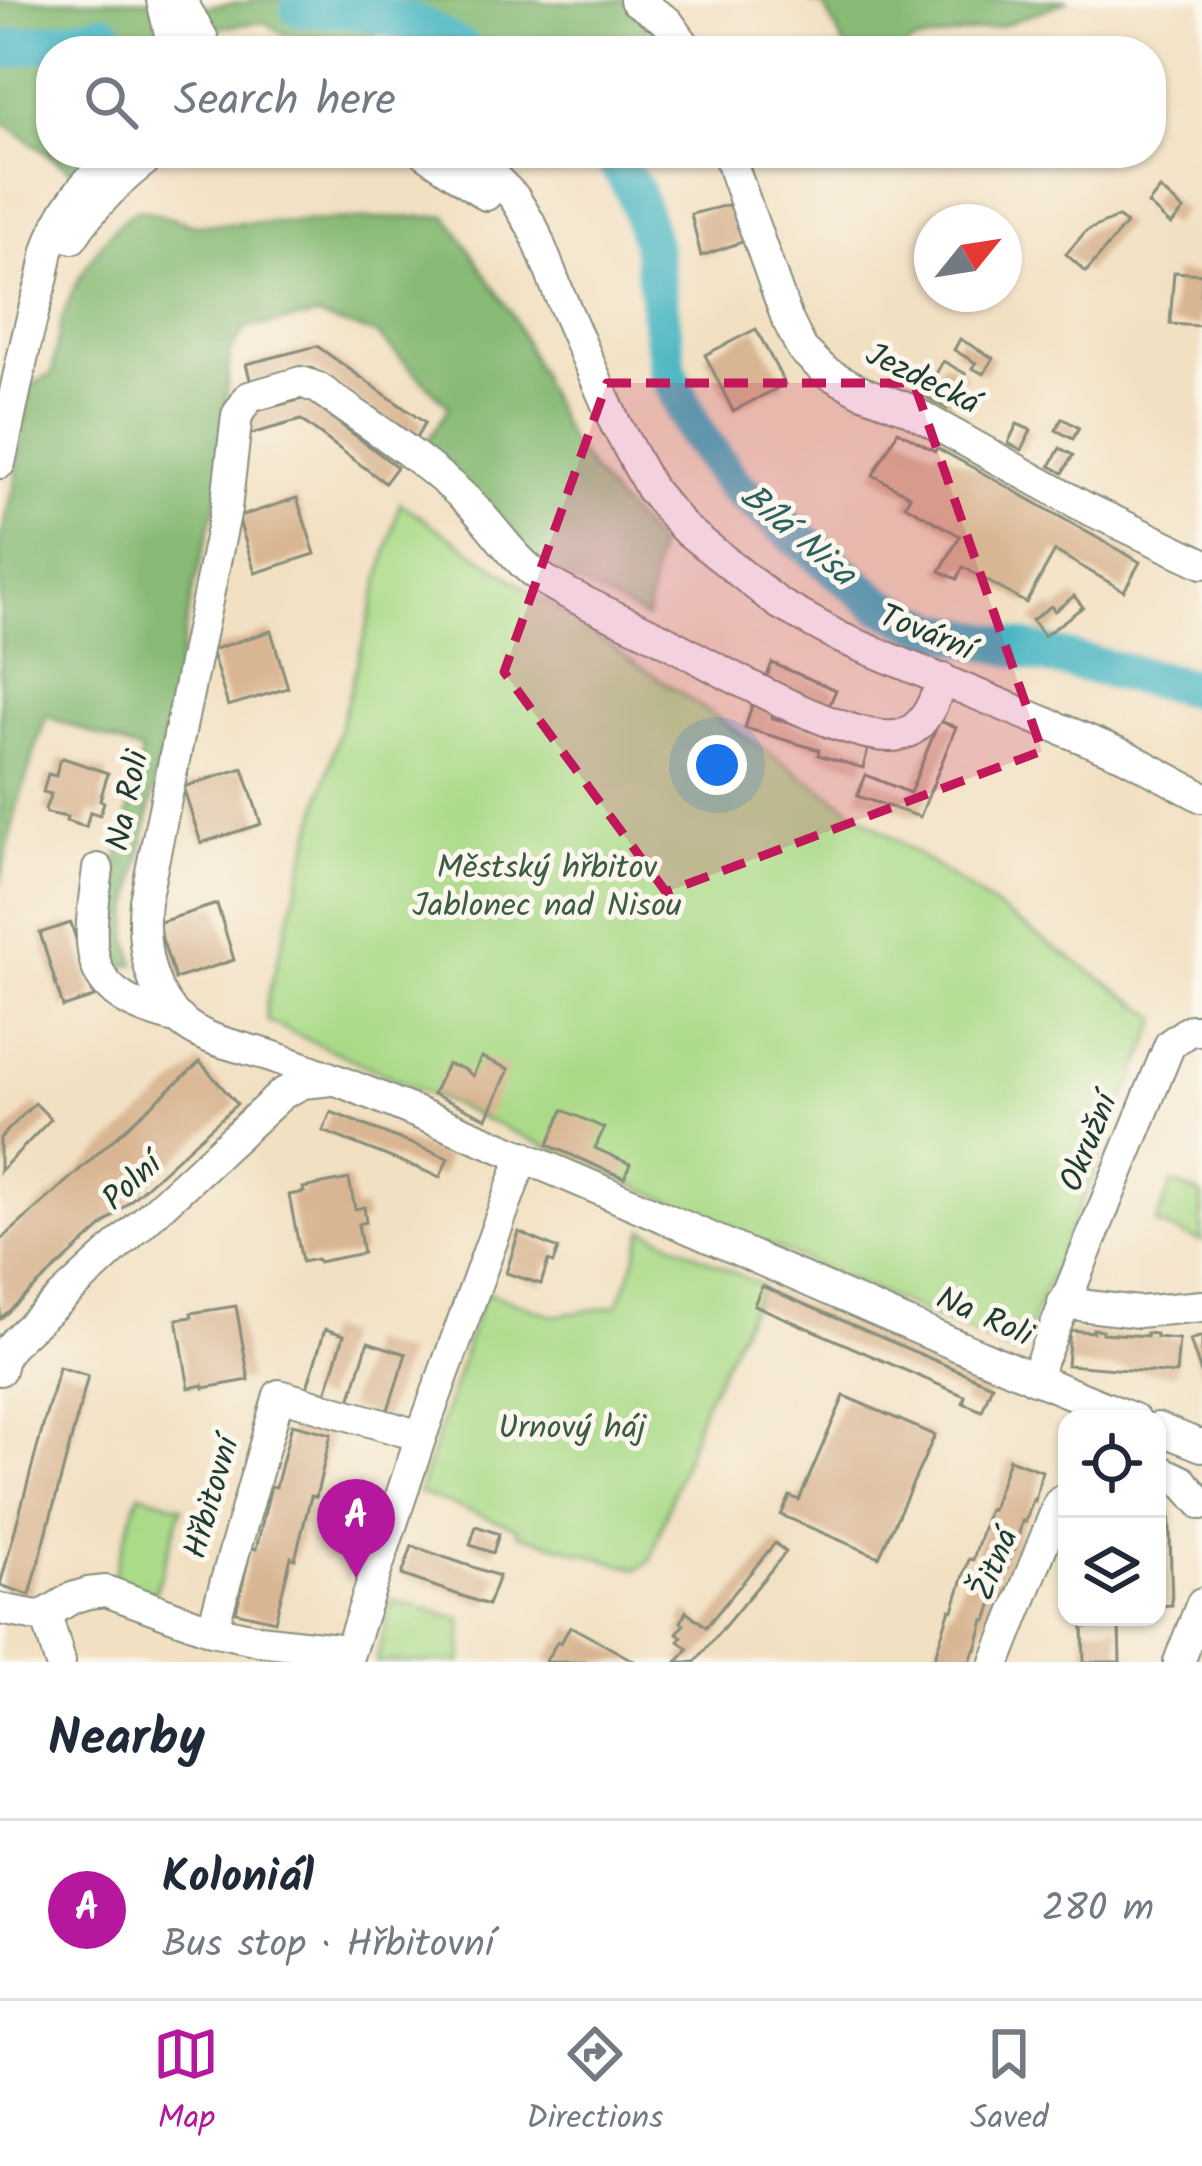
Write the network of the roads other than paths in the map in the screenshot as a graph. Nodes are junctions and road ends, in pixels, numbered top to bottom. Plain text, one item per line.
1 (162, 0) edge
2 (182, 0) edge
3 (635, 0) edge
4 (190, 36) edge
5 (195, 36) edge
6 (678, 36) edge
7 (103, 168) edge
8 (134, 168) edge
9 (447, 168) edge
10 (485, 168) edge
11 (733, 168) edge
12 (42, 283) junction
13 (560, 296) junction
14 (0, 463) edge
15 (1202, 562) edge
16 (943, 679) junction
17 (1202, 796) edge
18 (98, 869) dead end
19 (180, 1019) junction
20 (1202, 1030) edge
21 (337, 1079) junction
22 (523, 1156) junction
23 (1064, 1303) junction
24 (1202, 1306) edge
25 (0, 1370) edge
26 (1034, 1379) junction
27 (1112, 1410) edge
28 (1166, 1432) edge
29 (421, 1436) junction
30 (1202, 1446) edge
31 (1166, 1473) edge
32 (1202, 1504) edge
33 (1058, 1506) edge
34 (1202, 1604) edge
35 (0, 1609) edge
36 (46, 1614) junction
37 (212, 1630) junction
38 (346, 1656) edge
39 (60, 1662) edge
40 (997, 1662) edge
41 (1179, 1662) edge

1 - 4 street
2 - 5 street
3 - 6 street
7 - 12 street
8 - 12 street
9 - 13 street, Tovární
10 - 13 street, Tovární
11 - 15 street, Jezdecká
12 - 14 street
13 - 16 street, Tovární
16 - 17 street, Tovární
16 - 19 street, Na Roli
18 - 19 street
19 - 21 street, Na Roli
20 - 23 street, Okružní
21 - 22 street, Na Roli
21 - 25 street, Polní
22 - 26 street, Na Roli
22 - 29 street
23 - 24 street
23 - 26 street, Okružní
26 - 27 street, Na Roli
28 - 30 street
29 - 37 street, Hřbitovní
29 - 38 street
31 - 32 street
33 - 40 street, Žitná
34 - 41 street
35 - 36 street
36 - 37 street
36 - 39 street
37 - 38 street

